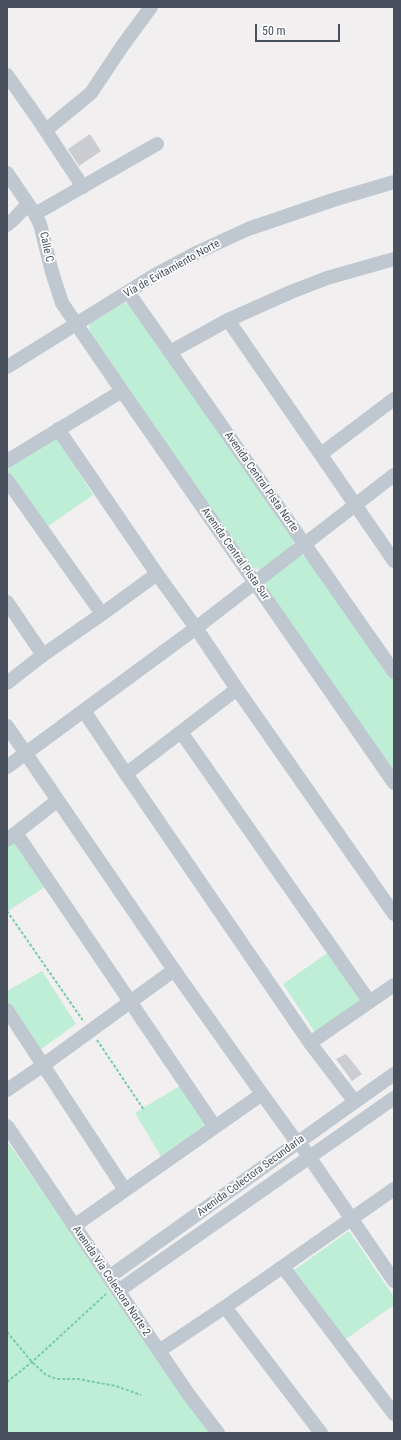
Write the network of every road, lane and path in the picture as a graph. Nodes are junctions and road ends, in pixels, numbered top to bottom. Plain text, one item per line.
1 (151, 7) edge
2 (7, 75) edge
3 (46, 130) junction
4 (156, 144) dead end
5 (7, 173) edge
6 (394, 182) edge
7 (83, 187) junction
8 (32, 209) junction
9 (7, 225) edge
10 (394, 259) edge
11 (128, 292) junction
12 (228, 320) junction
13 (77, 324) junction
14 (170, 352) junction
15 (7, 367) edge
16 (122, 391) junction
17 (394, 399) edge
18 (58, 430) junction
19 (321, 454) junction
20 (7, 461) edge
21 (394, 475) edge
22 (7, 480) edge
23 (356, 504) junction
24 (304, 544) junction
25 (392, 556) edge
26 (157, 574) junction
27 (254, 583) junction
28 (7, 602) edge
29 (102, 614) junction
30 (196, 628) junction
31 (43, 655) junction
32 (394, 672) edge
33 (7, 683) edge
34 (237, 689) junction
35 (84, 710) junction
36 (7, 726) edge
37 (181, 732) junction
38 (25, 753) junction
39 (7, 767) edge
40 (126, 774) junction
41 (394, 783) edge
42 (58, 800) junction
43 (11, 836) edge
44 (7, 911) edge
45 (394, 914) edge
46 (174, 970) junction
47 (394, 985) edge
48 (131, 1002) junction
49 (369, 1002) junction
50 (7, 1010) edge
51 (91, 1031) junction
52 (310, 1043) junction
53 (42, 1066) junction
54 (394, 1074) edge
55 (7, 1090) edge
56 (262, 1094) junction
57 (394, 1098) edge
58 (354, 1102) junction
59 (144, 1110) dead end
60 (7, 1126) edge
61 (215, 1127) junction
62 (298, 1142) junction
63 (309, 1157) junction
64 (394, 1189) edge
65 (125, 1190) junction
66 (351, 1219) junction
67 (74, 1226) junction
68 (283, 1267) junction
69 (394, 1281) edge
70 (114, 1285) junction
71 (225, 1307) junction
72 (7, 1332) edge
73 (159, 1351) junction
74 (32, 1362) junction
75 (7, 1382) edge
76 (140, 1395) dead end
77 (394, 1414) edge
78 (218, 1433) edge
79 (321, 1433) edge

1 - 3 street
2 - 3 street
3 - 7 street
4 - 7 street
5 - 8 street, Calle C
6 - 11 street, Vía de Evitamiento Norte
7 - 8 street
8 - 9 street
8 - 13 street, Calle C
10 - 12 street
11 - 13 street, Vía de Evitamiento Norte
11 - 14 street, Avenida Central Pista Norte
12 - 14 street
12 - 19 street
13 - 15 street, Vía de Evitamiento Norte
13 - 16 street, Avenida Central Pista Sur
14 - 24 street, Avenida Central Pista Norte
16 - 18 street
16 - 27 street, Avenida Central Pista Sur
17 - 19 street
18 - 20 street
18 - 26 street
19 - 23 street
21 - 23 street
22 - 29 street
23 - 24 street
23 - 25 street
24 - 27 street
24 - 32 street, Avenida Central Pista Norte
26 - 29 street
26 - 30 street
27 - 30 street
27 - 41 street, Avenida Central Pista Sur
28 - 31 street
29 - 31 street
30 - 34 street
30 - 35 street
31 - 33 street
34 - 37 street
34 - 45 street
35 - 38 street
35 - 40 street
36 - 38 street
37 - 40 street
37 - 49 street
38 - 39 street
38 - 42 street
40 - 52 street
42 - 43 street
42 - 46 street
43 - 48 street
44 - 51 path
46 - 48 street
46 - 56 street
47 - 49 street
48 - 51 street
48 - 61 street
49 - 52 street
50 - 53 street
51 - 53 street
51 - 59 path
52 - 58 street
53 - 55 street
53 - 65 street
54 - 58 street, Avenida Colectora Secundaria
56 - 61 street
56 - 62 street
57 - 63 street, Avenida Colectora Secundaria
58 - 62 street, Avenida Colectora Secundaria
60 - 67 street, Avenida Vía Colectora Norte 2
61 - 65 street
62 - 63 street
62 - 70 street, Avenida Colectora Secundaria
63 - 66 street
63 - 70 street, Avenida Colectora Secundaria
64 - 66 street
65 - 67 street
66 - 68 street
66 - 69 street
67 - 70 street, Avenida Vía Colectora Norte 2
68 - 71 street
68 - 77 street
70 - 73 street, Avenida Vía Colectora Norte 2
70 - 74 path
71 - 73 street
71 - 79 street
72 - 74 path
73 - 78 street, Avenida Vía Colectora Norte 2
74 - 75 path
74 - 76 path

